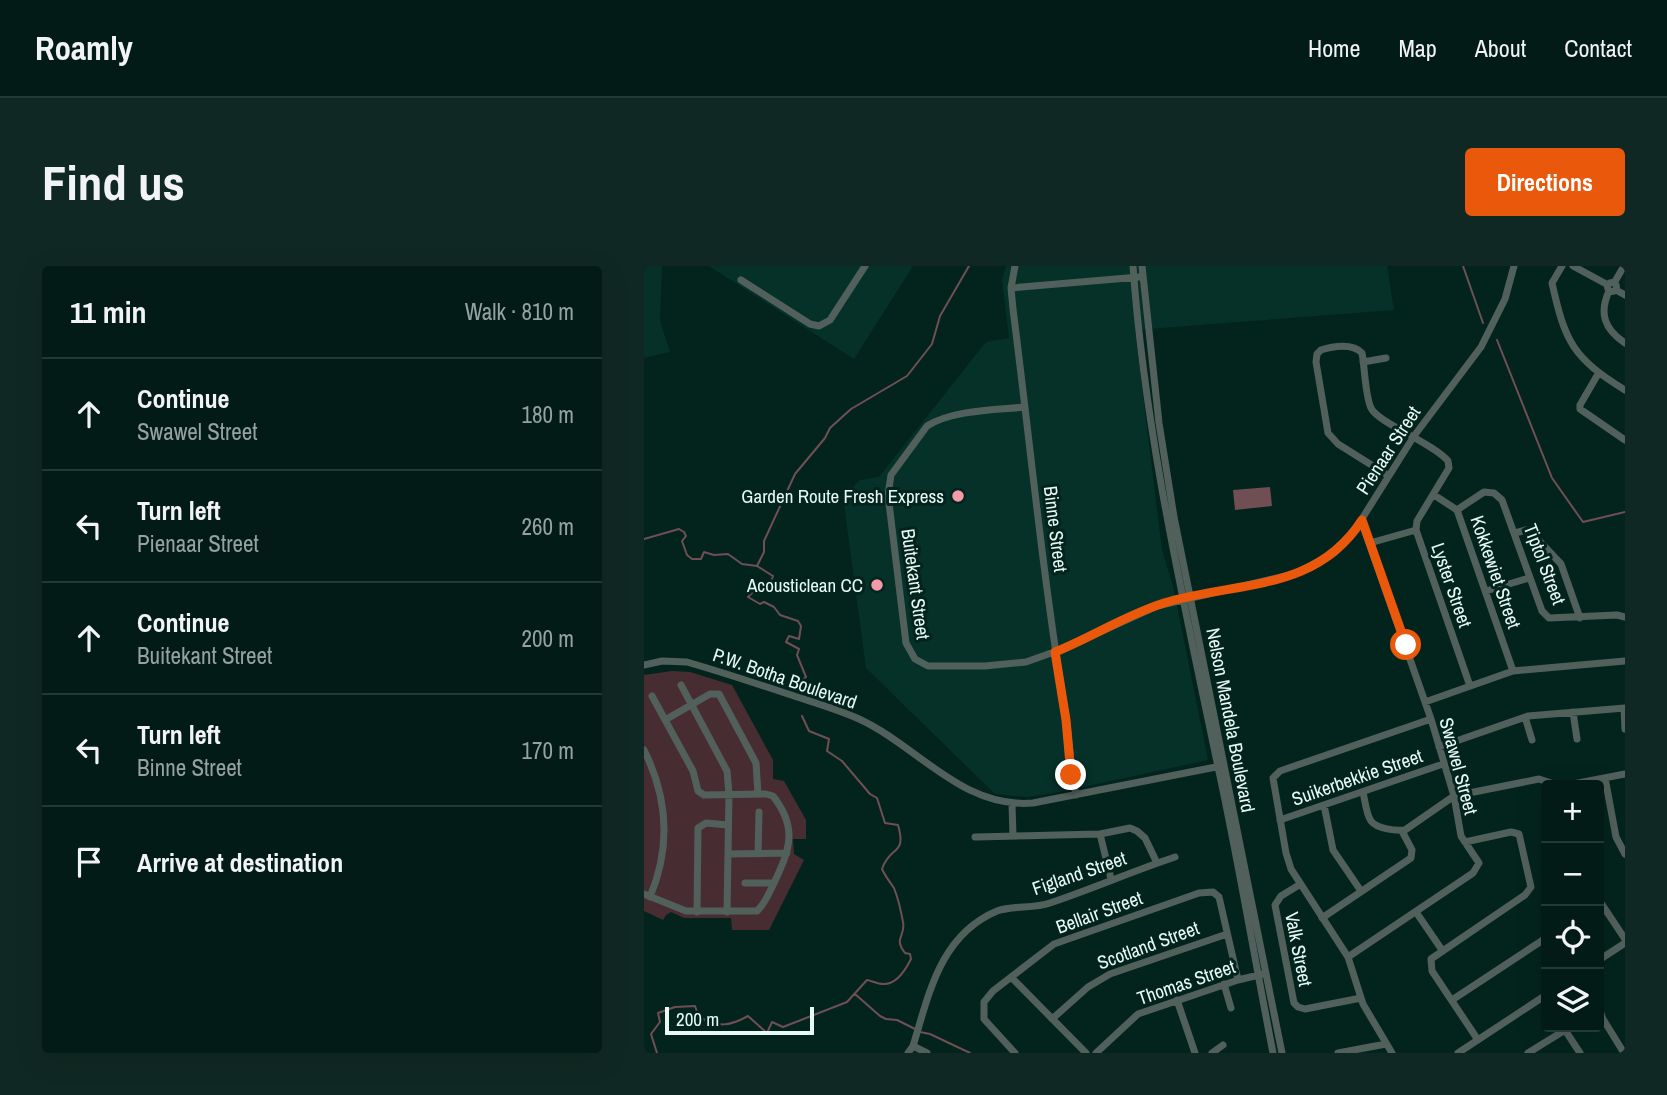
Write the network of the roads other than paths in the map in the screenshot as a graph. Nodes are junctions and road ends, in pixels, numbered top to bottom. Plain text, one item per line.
1 (865, 266) edge
2 (1015, 266) edge
3 (1133, 266) edge
4 (1142, 266) edge
5 (1514, 266) edge
6 (1562, 266) edge
7 (1573, 266) edge
8 (1625, 266) edge
9 (1139, 278) junction
10 (741, 280) dead end
11 (1612, 287) junction
12 (1011, 288) junction
13 (1625, 295) edge
14 (1625, 343) edge
15 (1386, 358) dead end
16 (1363, 362) junction
17 (1598, 374) junction
18 (1625, 390) edge
19 (1025, 407) junction
20 (1414, 436) junction
21 (1625, 439) edge
22 (1389, 476) junction
23 (1434, 495) junction
24 (1457, 510) junction
25 (1362, 520) junction
26 (1416, 530) junction
27 (1516, 533) junction
28 (1370, 543) junction
29 (1529, 578) junction
30 (1486, 591) junction
31 (1187, 598) junction
32 (1625, 617) edge
33 (1580, 618) junction
34 (1055, 652) junction
35 (1625, 661) edge
36 (644, 665) edge
37 (1513, 671) junction
38 (681, 685) dead end
39 (1470, 686) junction
40 (652, 696) dead end
41 (1425, 702) junction
42 (691, 705) junction
43 (1624, 708) edge
44 (1573, 712) junction
45 (1525, 717) junction
46 (1431, 719) junction
47 (665, 720) junction
48 (1625, 729) edge
49 (1577, 739) dead end
50 (1532, 740) dead end
51 (1439, 747) junction
52 (644, 750) edge
53 (1443, 764) junction
54 (1222, 766) junction
55 (1625, 774) edge
56 (1605, 778) junction
57 (1542, 780) edge
58 (1594, 780) edge
59 (1363, 792) junction
60 (729, 794) junction
61 (758, 794) junction
62 (1076, 795) junction
63 (1454, 796) junction
64 (1012, 804) junction
65 (1324, 805) junction
66 (759, 812) dead end
67 (1280, 820) junction
68 (728, 825) junction
69 (1402, 831) junction
70 (1100, 834) junction
71 (1013, 836) junction
72 (975, 837) dead end
73 (1465, 842) junction
74 (787, 853) junction
75 (728, 854) junction
76 (758, 854) junction
77 (1625, 854) edge
78 (1175, 857) dead end
79 (1157, 863) junction
80 (1111, 879) junction
81 (745, 883) dead end
82 (774, 883) junction
83 (1299, 885) junction
84 (1361, 891) junction
85 (647, 895) edge
86 (1602, 906) edge
87 (697, 912) junction
88 (727, 912) junction
89 (1416, 912) junction
90 (1322, 918) junction
91 (1227, 933) junction
92 (1541, 941) edge
93 (1625, 941) edge
94 (1442, 950) junction
95 (1604, 956) edge
96 (1348, 957) junction
97 (1262, 974) junction
98 (1012, 976) junction
99 (1238, 980) junction
100 (1224, 984) junction
101 (1361, 998) junction
102 (1541, 998) edge
103 (1177, 1000) junction
104 (1452, 1000) junction
105 (1231, 1008) dead end
106 (1052, 1019) junction
107 (1604, 1020) edge
108 (1562, 1032) edge
109 (1570, 1032) edge
110 (1478, 1040) junction
111 (1386, 1044) junction
112 (1223, 1045) dead end
113 (910, 1050) edge
114 (927, 1053) edge
115 (1015, 1053) edge
116 (1086, 1053) edge
117 (1096, 1053) edge
118 (1195, 1053) edge
119 (1212, 1053) edge
120 (1273, 1053) edge
121 (1282, 1053) edge
122 (1338, 1053) edge
123 (1392, 1053) edge
124 (1458, 1053) edge
125 (1528, 1053) edge
126 (1580, 1053) edge
127 (1625, 1053) edge

1 - 10 street
2 - 12 street, Binne Street
3 - 9 street, Nelson Mandela Boulevard
4 - 9 street, Nelson Mandela Boulevard
5 - 20 street, Pienaar Street
6 - 17 street
7 - 11 street
8 - 11 street
9 - 12 street
9 - 31 street, Nelson Mandela Boulevard
11 - 13 street
11 - 14 street
12 - 19 street, Binne Street
15 - 16 street
16 - 20 street
16 - 22 street
17 - 18 street
17 - 21 street
19 - 34 street, Binne Street
19 - 34 street, Buitekant Street
20 - 22 street, Pienaar Street
20 - 23 street, Lyster Street
22 - 25 street, Pienaar Street
23 - 24 street, Kokkewiet Street
23 - 26 street, Lyster Street
24 - 27 street, Tiptol Street
24 - 30 street, Kokkewiet Street
25 - 28 street, Swawel Street
25 - 31 street, Pienaar Street
26 - 28 street
26 - 39 street, Lyster Street
27 - 29 street, Tiptol Street
27 - 33 street
28 - 41 street, Swawel Street
29 - 30 street
29 - 33 street, Tiptol Street
30 - 37 street, Kokkewiet Street
31 - 34 street, Buitekant Street
31 - 54 street, Nelson Mandela Boulevard
32 - 33 street, Tiptol Street
34 - 62 street, Binne Street
35 - 37 street
36 - 64 street, P.W. Botha Boulevard
37 - 39 street
38 - 42 street
39 - 41 street
40 - 47 street
41 - 46 street, Swawel Street
42 - 47 street
42 - 60 street
42 - 61 street
43 - 44 street
43 - 48 street
44 - 45 street
44 - 49 street
45 - 50 street
45 - 51 street
46 - 51 street, Swawel Street
46 - 67 street
47 - 60 street
51 - 53 street, Swawel Street
52 - 85 street
53 - 59 street, Suikerbekkie Street
53 - 63 street, Swawel Street
54 - 62 street, P.W. Botha Boulevard
54 - 97 street, Nelson Mandela Boulevard
55 - 56 street
56 - 58 street
56 - 77 street
57 - 63 street
59 - 65 street, Suikerbekkie Street
59 - 69 street
60 - 61 street
60 - 68 street
61 - 74 street
62 - 64 street, P.W. Botha Boulevard
63 - 69 street
63 - 73 street, Swawel Street
64 - 71 street
65 - 67 street, Suikerbekkie Street
65 - 84 street
66 - 76 street
67 - 83 street
68 - 75 street
68 - 87 street
69 - 84 street
70 - 71 street
70 - 79 street
70 - 80 street
71 - 72 street
73 - 89 street, Swawel Street
73 - 94 street
74 - 76 street
74 - 82 street
75 - 76 street
75 - 88 street
78 - 79 street, Figland Street
79 - 80 street, Figland Street
80 - 113 street, Figland Street
81 - 82 street
82 - 88 street
83 - 90 street
83 - 101 street, Valk Street
84 - 90 street
85 - 87 street
86 - 93 street
87 - 88 street
89 - 94 street
89 - 96 street, Swawel Street
90 - 96 street
91 - 98 street, Bellair Street
91 - 99 street, Bellair Street
91 - 106 street, Scotland Street
92 - 104 street
93 - 95 street
94 - 104 street
96 - 101 street
97 - 99 street, Thomas Street
97 - 120 street, Nelson Mandela Boulevard
97 - 121 street, Nelson Mandela Boulevard
98 - 106 street
98 - 115 street, Bellair Street
99 - 100 street, Thomas Street
100 - 103 street, Thomas Street
100 - 105 street
101 - 111 street
102 - 110 street
103 - 117 street, Thomas Street
103 - 118 street
104 - 110 street
106 - 116 street
107 - 127 street
108 - 125 street
109 - 126 street
110 - 124 street
111 - 122 street
111 - 123 street
112 - 119 street
113 - 114 street

